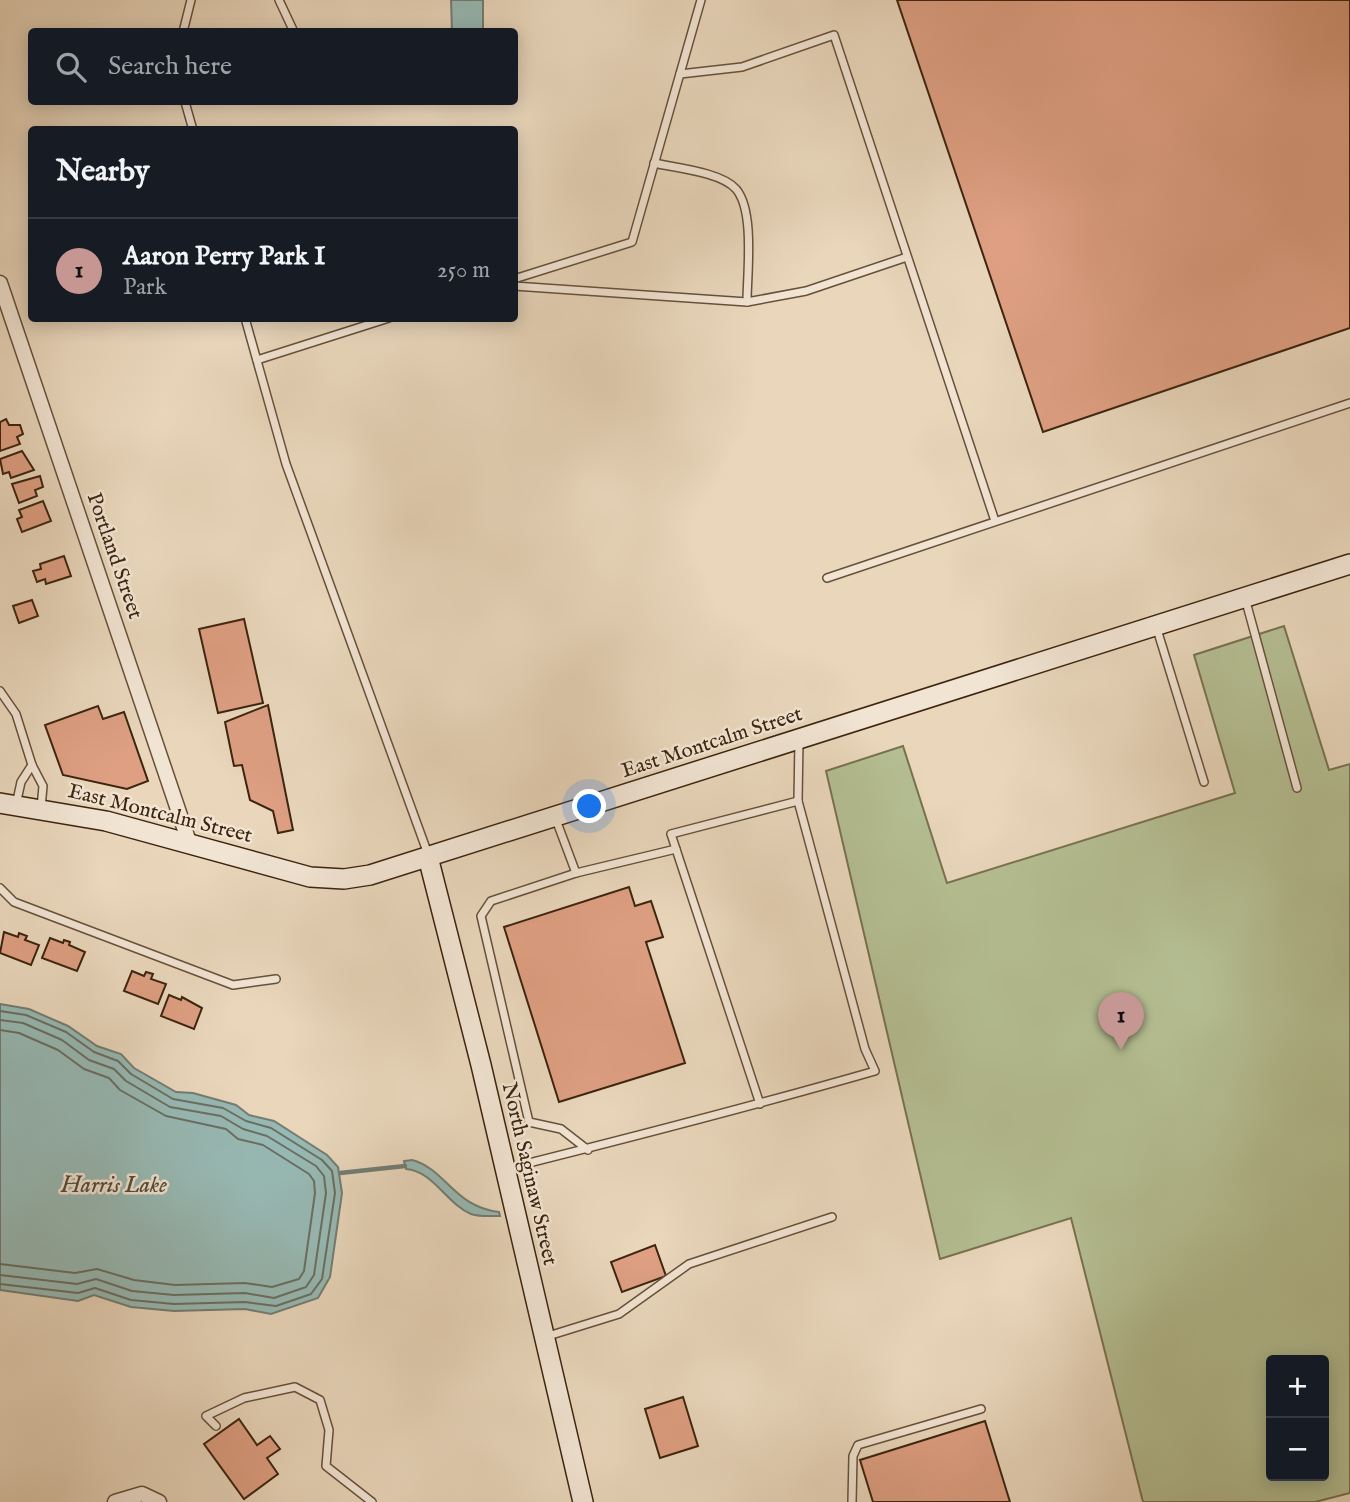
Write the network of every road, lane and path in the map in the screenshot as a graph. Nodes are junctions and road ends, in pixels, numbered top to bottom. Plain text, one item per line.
1 (191, 0) edge
2 (279, 0) edge
3 (701, 0) edge
4 (184, 28) edge
5 (292, 28) edge
6 (680, 74) junction
7 (186, 105) edge
8 (191, 126) edge
9 (654, 163) junction
10 (908, 257) junction
11 (518, 278) edge
12 (0, 283) edge
13 (518, 286) edge
14 (747, 302) junction
15 (246, 322) edge
16 (376, 322) edge
17 (257, 360) junction
18 (1350, 403) edge
19 (995, 521) junction
20 (1350, 564) edge
21 (827, 578) dead end
22 (1245, 597) junction
23 (1156, 626) junction
24 (0, 691) edge
25 (799, 740) junction
26 (32, 765) junction
27 (1204, 782) dead end
28 (1297, 788) dead end
29 (798, 801) junction
30 (8, 804) edge
31 (41, 808) junction
32 (555, 817) junction
33 (189, 842) junction
34 (676, 849) junction
35 (428, 857) junction
36 (576, 873) junction
37 (0, 888) edge
38 (276, 979) dead end
39 (760, 1104) junction
40 (588, 1150) junction
41 (505, 1169) junction
42 (832, 1217) dead end
43 (544, 1337) junction
44 (981, 1409) dead end
45 (216, 1426) dead end
46 (157, 1500) edge
47 (115, 1502) edge
48 (372, 1502) edge
49 (583, 1502) edge
50 (852, 1502) edge

1 - 4 lane
2 - 5 lane
3 - 6 lane
6 - 9 lane
6 - 10 lane
7 - 8 lane
9 - 11 lane
9 - 14 lane
10 - 14 lane
10 - 19 lane
12 - 33 street, Portland Street
13 - 14 lane
15 - 17 lane
16 - 17 lane
17 - 35 lane
18 - 19 lane
19 - 21 lane
20 - 22 main road, East Montcalm Street
22 - 23 main road, East Montcalm Street
22 - 28 lane
23 - 25 main road, East Montcalm Street
23 - 27 lane
24 - 26 lane
25 - 29 lane
25 - 32 main road, East Montcalm Street
26 - 30 lane
26 - 31 lane
29 - 34 lane
29 - 39 lane
30 - 31 main road, East Montcalm Street
31 - 33 main road, East Montcalm Street
32 - 35 main road, East Montcalm Street
32 - 36 lane
33 - 35 main road, East Montcalm Street
34 - 36 lane
34 - 39 lane
35 - 41 main road, North Saginaw Street
36 - 40 lane
37 - 38 lane
39 - 40 lane
40 - 41 lane
41 - 43 main road, North Saginaw Street
42 - 43 lane
43 - 49 main road, North Saginaw Street
44 - 50 lane
45 - 48 lane
46 - 47 street

